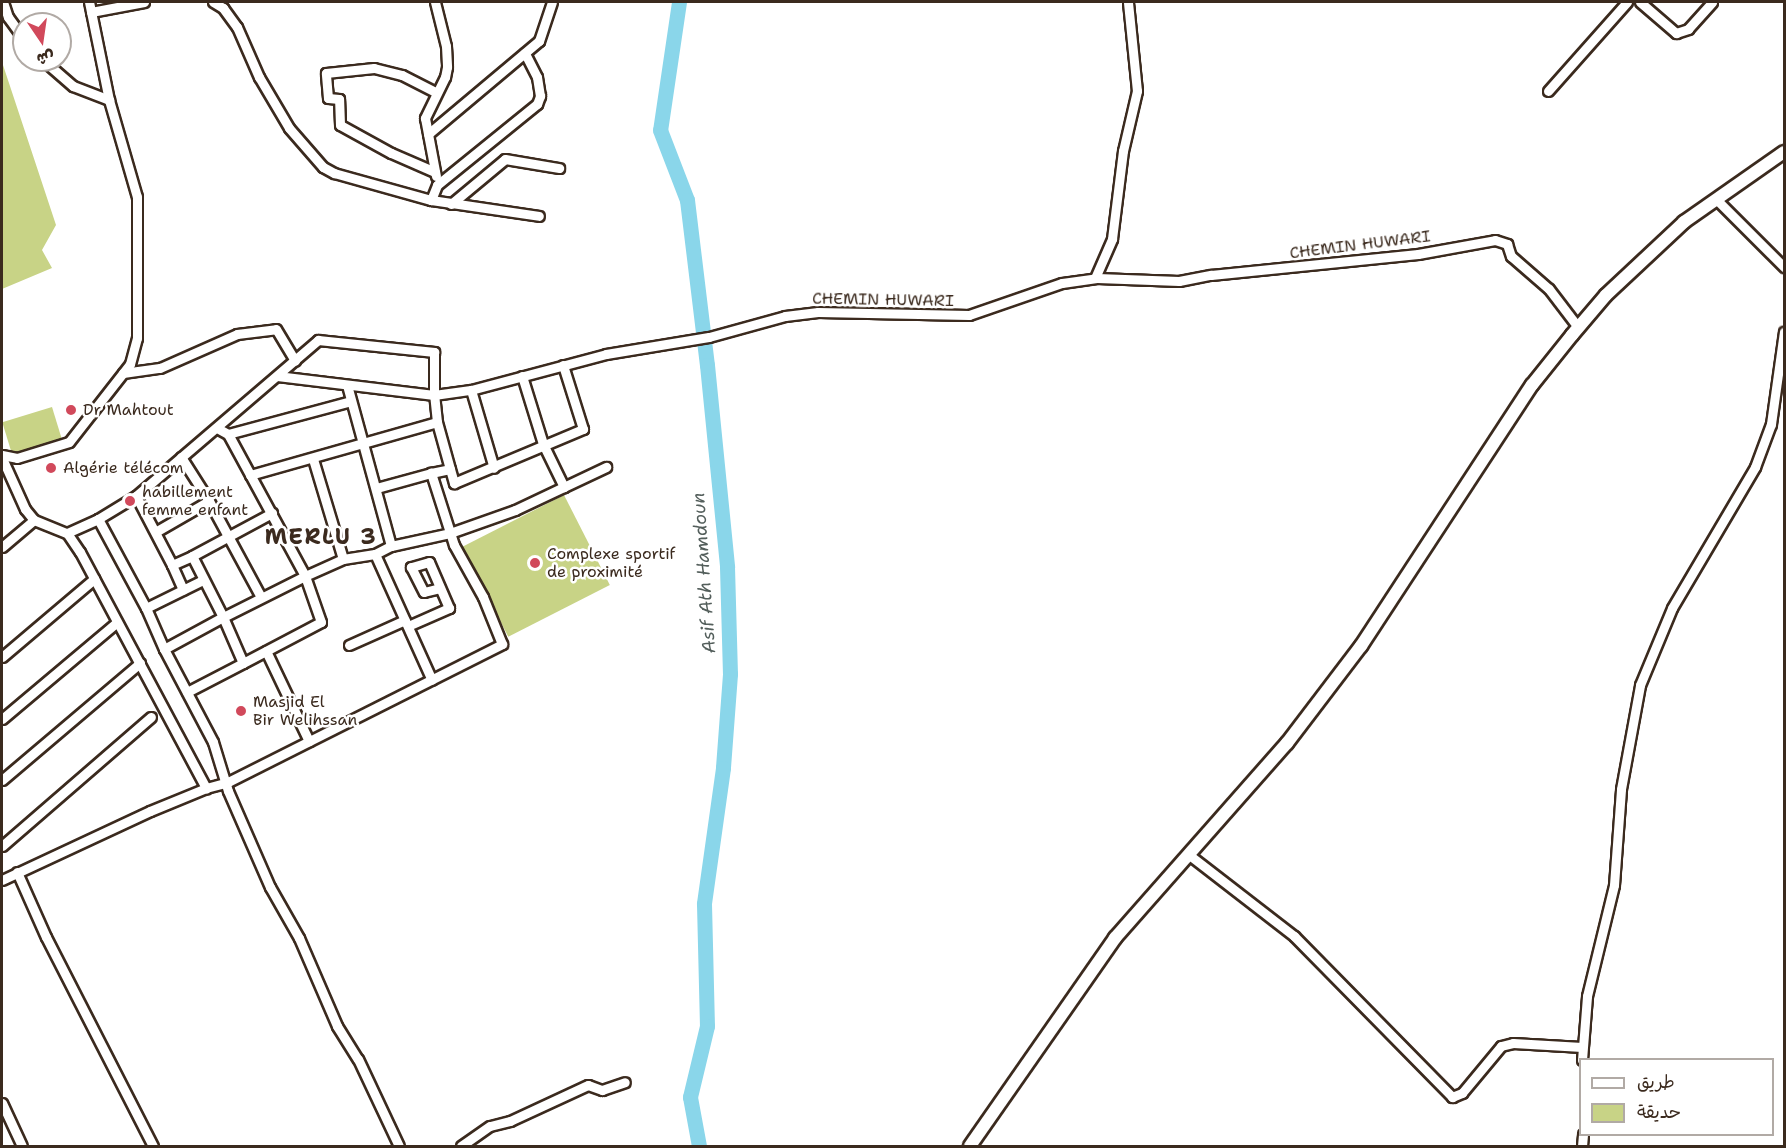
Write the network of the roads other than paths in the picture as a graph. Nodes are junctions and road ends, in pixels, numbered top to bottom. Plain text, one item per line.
1 (3, 2) edge
2 (89, 2) edge
3 (144, 2) edge
4 (213, 2) edge
5 (435, 2) edge
6 (552, 2) edge
7 (1128, 2) edge
8 (1627, 2) edge
9 (1640, 2) edge
10 (1712, 2) edge
11 (91, 12) junction
12 (12, 22) edge
13 (525, 53) junction
14 (57, 72) edge
15 (1548, 91) dead end
16 (436, 92) junction
17 (109, 100) junction
18 (428, 134) junction
19 (1785, 152) edge
20 (559, 168) dead end
21 (435, 172) junction
22 (437, 185) junction
23 (431, 200) junction
24 (1717, 200) junction
25 (452, 204) junction
26 (539, 216) dead end
27 (1785, 267) edge
28 (1095, 278) junction
29 (1578, 327) junction
30 (1785, 332) edge
31 (295, 361) junction
32 (563, 365) junction
33 (123, 373) junction
34 (276, 376) junction
35 (522, 376) junction
36 (347, 385) junction
37 (471, 390) junction
38 (434, 395) junction
39 (1781, 400) edge
40 (351, 401) junction
41 (437, 422) junction
42 (217, 428) junction
43 (228, 434) junction
44 (362, 444) junction
45 (543, 444) junction
46 (2, 456) edge
47 (181, 457) junction
48 (313, 459) junction
49 (606, 466) dead end
50 (494, 468) junction
51 (450, 469) junction
52 (431, 472) junction
53 (250, 475) junction
54 (564, 487) junction
55 (376, 488) junction
56 (136, 496) junction
57 (209, 501) junction
58 (272, 513) junction
59 (98, 519) junction
60 (34, 520) junction
61 (157, 531) junction
62 (67, 533) junction
63 (450, 533) junction
64 (229, 538) junction
65 (391, 546) junction
66 (2, 547) edge
67 (375, 554) junction
68 (192, 556) junction
69 (343, 559) junction
70 (172, 565) junction
71 (305, 576) junction
72 (94, 579) junction
73 (203, 580) junction
74 (440, 588) dead end
75 (183, 590) junction
76 (261, 597) junction
77 (147, 608) junction
78 (223, 617) junction
79 (117, 622) junction
80 (406, 623) junction
81 (349, 645) dead end
82 (164, 649) junction
83 (266, 651) junction
84 (2, 657) edge
85 (140, 663) junction
86 (243, 663) junction
87 (432, 680) junction
88 (187, 692) junction
89 (151, 717) dead end
90 (2, 719) edge
91 (309, 741) junction
92 (2, 780) edge
93 (228, 782) junction
94 (206, 788) junction
95 (2, 846) edge
96 (1188, 854) junction
97 (17, 872) junction
98 (2, 880) edge
99 (1582, 1047) junction
100 (1582, 1058) edge
101 (625, 1082) dead end
102 (2, 1103) edge
103 (22, 1146) edge
104 (153, 1146) edge
105 (399, 1146) edge
106 (460, 1146) edge
107 (970, 1146) edge

1 - 12 street
2 - 11 street
3 - 11 street
4 - 23 street
5 - 16 street
6 - 13 street
7 - 28 street
8 - 15 street
9 - 10 street
11 - 17 street
13 - 18 street
13 - 22 street
14 - 17 street
16 - 18 street
16 - 21 street
17 - 33 street
18 - 21 street
19 - 24 street
20 - 25 street
21 - 22 street
22 - 23 street
23 - 25 street
24 - 27 street
24 - 29 street
25 - 26 street
28 - 29 street, CHEMIN HUWARI
28 - 32 street, CHEMIN HUWARI
29 - 96 street
30 - 39 street
31 - 33 street
31 - 34 street
31 - 38 street
32 - 35 street, CHEMIN HUWARI
32 - 45 street
33 - 46 street
34 - 36 street, CHEMIN HUWARI
34 - 42 street
35 - 37 street, CHEMIN HUWARI
35 - 45 street
36 - 38 street, CHEMIN HUWARI
36 - 40 street
37 - 38 street, CHEMIN HUWARI
37 - 50 street
38 - 41 street
39 - 99 street
40 - 43 street
40 - 44 street
41 - 44 street
41 - 51 street
42 - 43 street
42 - 47 street
43 - 53 street
44 - 48 street
44 - 55 street
45 - 50 street
45 - 54 street
46 - 60 street
47 - 56 street
47 - 57 street
48 - 53 street
48 - 69 street
49 - 54 street
50 - 51 street
51 - 52 street
52 - 55 street
52 - 63 street
53 - 58 street
54 - 63 street
55 - 65 street
56 - 59 street
56 - 61 street
57 - 61 street
57 - 64 street
58 - 64 street
58 - 71 street
59 - 62 street
59 - 77 street
60 - 62 street
60 - 66 street
61 - 70 street
62 - 72 street
63 - 65 street
63 - 87 street
64 - 68 street
64 - 76 street
65 - 67 street
67 - 69 street
67 - 80 street
68 - 70 street
68 - 73 street
69 - 71 street
70 - 75 street
71 - 76 street
71 - 83 street
72 - 79 street
72 - 84 street
73 - 75 street
73 - 78 street
74 - 80 street
75 - 77 street
76 - 78 street
77 - 82 street
78 - 82 street
78 - 86 street
79 - 85 street
79 - 90 street
80 - 81 street
80 - 87 street
82 - 88 street
83 - 86 street
83 - 91 street
85 - 92 street
85 - 94 street
86 - 88 street
87 - 91 street
88 - 93 street
89 - 95 street
91 - 93 street
93 - 94 street
93 - 105 street
94 - 97 street
96 - 99 street
96 - 107 street
97 - 98 street
97 - 104 street
99 - 100 street
101 - 106 street
102 - 103 street

